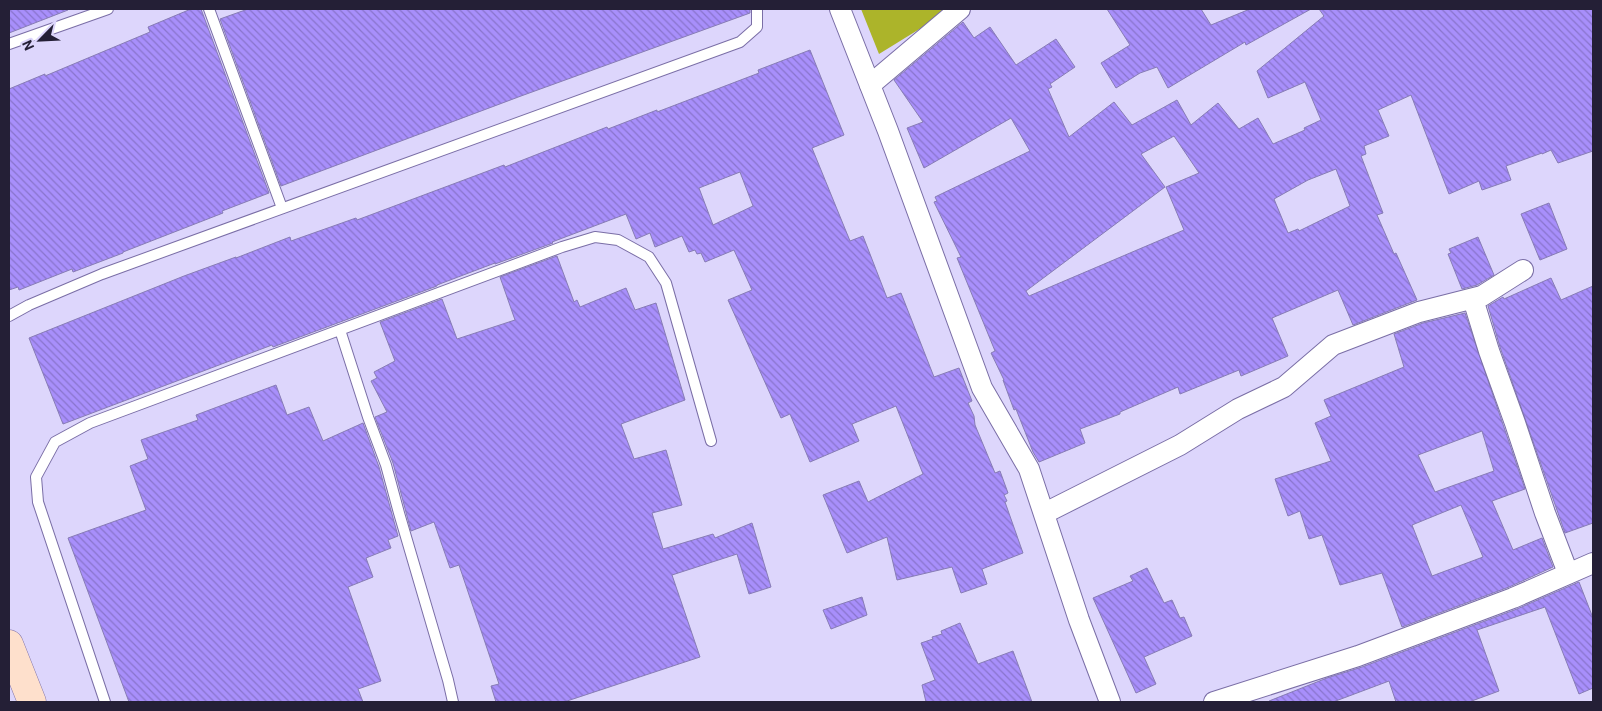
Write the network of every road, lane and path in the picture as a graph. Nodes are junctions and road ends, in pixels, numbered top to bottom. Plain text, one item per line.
1 (108, 9) edge
2 (209, 9) edge
3 (757, 9) edge
4 (840, 9) edge
5 (960, 9) edge
6 (9, 44) edge
7 (870, 85) junction
8 (282, 208) junction
9 (1523, 270) dead end
10 (1473, 298) junction
11 (9, 316) edge
12 (340, 330) junction
13 (711, 441) dead end
14 (1045, 513) junction
15 (1593, 563) edge
16 (1568, 573) junction
17 (9, 644) edge
18 (32, 702) edge
19 (105, 702) edge
20 (453, 702) edge
21 (1110, 702) edge
22 (1214, 702) edge

1 - 6 lane
2 - 8 lane
3 - 8 lane
4 - 7 street
5 - 7 street
7 - 14 street
8 - 11 lane
9 - 10 street
10 - 14 street
10 - 16 street
12 - 13 lane
12 - 19 lane
12 - 20 lane
14 - 21 street
15 - 16 street
16 - 22 street
17 - 18 street

